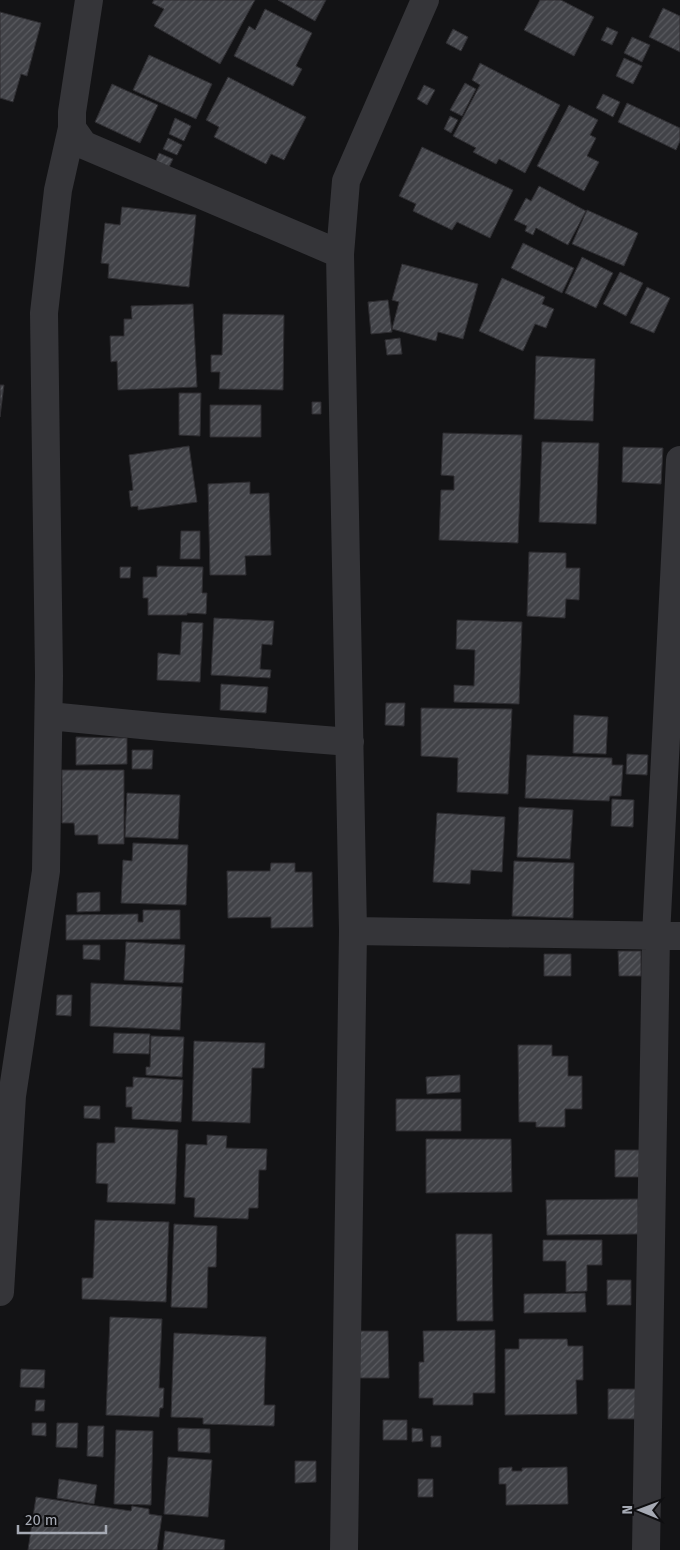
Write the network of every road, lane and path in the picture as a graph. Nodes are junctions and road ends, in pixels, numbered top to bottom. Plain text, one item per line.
1 (89, 0) edge
2 (425, 0) edge
3 (72, 128) junction
4 (340, 254) junction
5 (680, 460) edge
6 (49, 716) junction
7 (350, 742) junction
8 (353, 931) junction
9 (668, 936) edge
10 (0, 1292) edge
11 (344, 1550) edge
12 (646, 1550) edge

1 - 3 street
2 - 4 street
3 - 4 street
3 - 6 street
4 - 7 street
5 - 9 street
6 - 7 street
6 - 10 street
7 - 8 street
8 - 9 street
8 - 11 street
9 - 12 street

